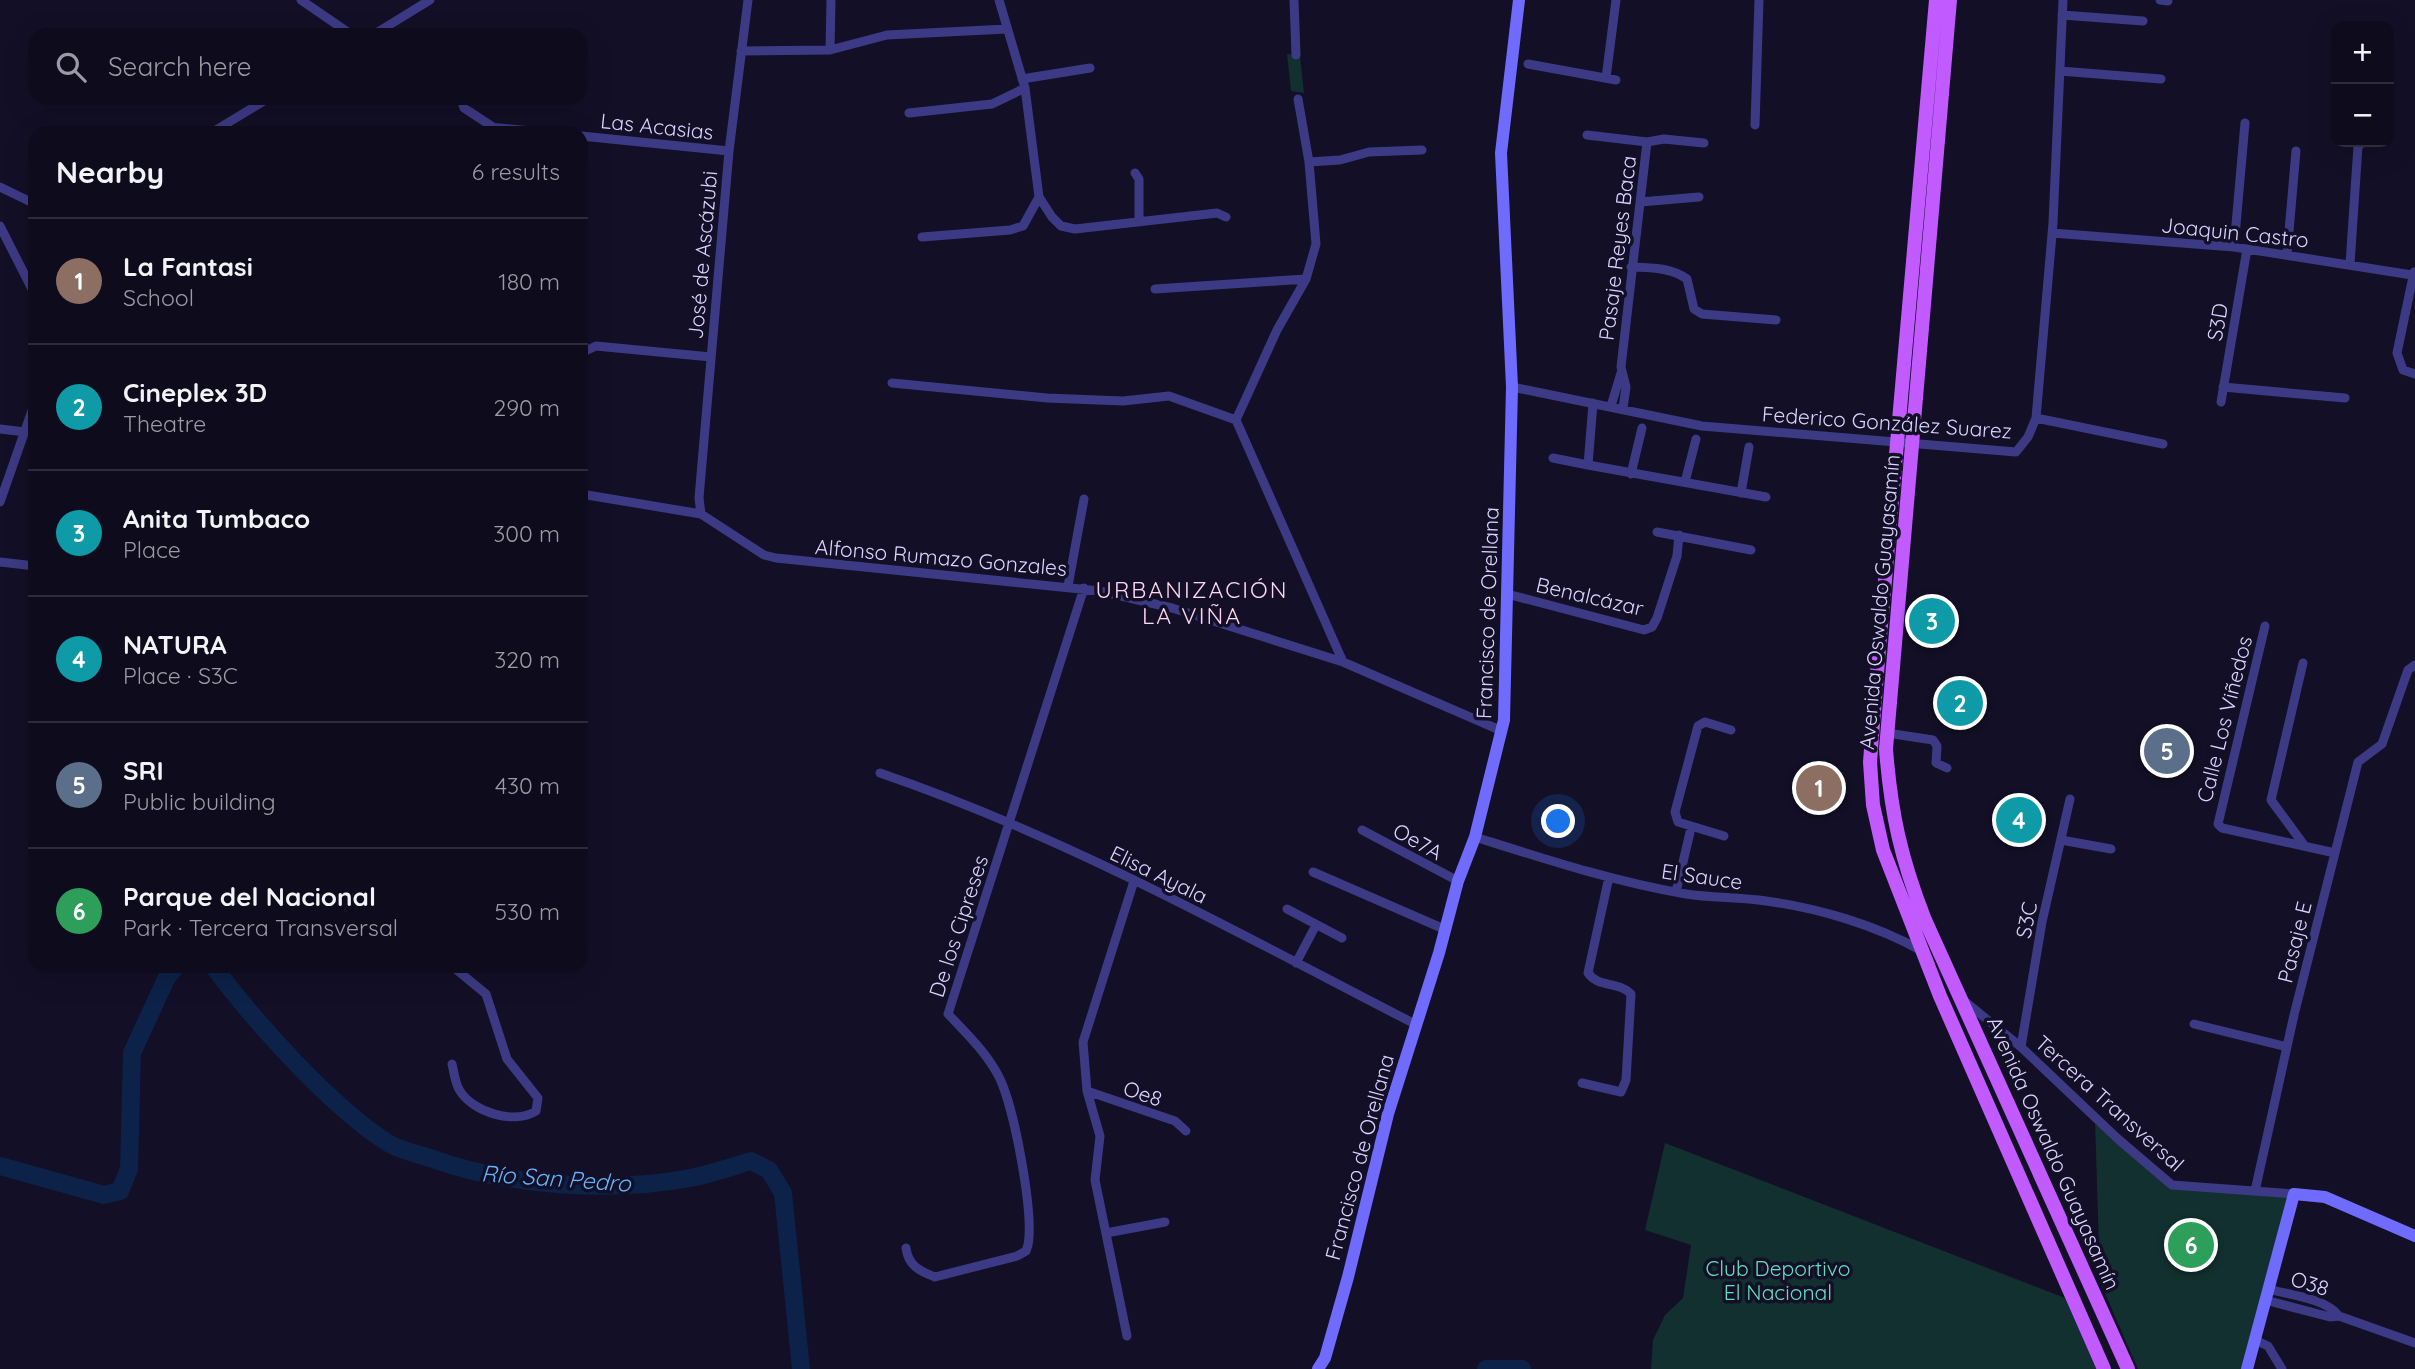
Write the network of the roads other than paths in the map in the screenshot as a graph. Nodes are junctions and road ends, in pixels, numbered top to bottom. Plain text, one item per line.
1 (301, 0) edge
2 (430, 0) edge
3 (748, 0) edge
4 (831, 0) edge
5 (999, 0) edge
6 (1294, 0) edge
7 (1519, 0) edge
8 (1616, 0) edge
9 (1759, 0) edge
10 (1936, 0) edge
11 (1950, 0) edge
12 (2063, 0) edge
13 (2160, 0) edge
14 (2168, 1) edge
15 (2062, 15) junction
16 (2143, 21) dead end
17 (342, 28) edge
18 (384, 28) edge
19 (1006, 29) junction
20 (830, 50) junction
21 (741, 51) junction
22 (1296, 55) dead end
23 (1528, 64) dead end
24 (1090, 68) dead end
25 (2060, 71) junction
26 (2161, 79) dead end
27 (1024, 83) junction
28 (1298, 99) dead end
29 (257, 105) edge
30 (463, 105) edge
31 (909, 113) dead end
32 (2245, 123) dead end
33 (1755, 125) dead end
34 (223, 126) edge
35 (491, 126) edge
36 (1587, 135) dead end
37 (588, 137) edge
38 (1647, 142) junction
39 (1704, 144) dead end
40 (2358, 147) edge
41 (1422, 150) dead end
42 (729, 151) junction
43 (2296, 151) dead end
44 (1309, 162) junction
45 (1135, 173) dead end
46 (0, 187) edge
47 (1039, 197) junction
48 (1699, 197) dead end
49 (28, 201) edge
50 (1640, 202) junction
51 (1226, 218) dead end
52 (1139, 222) junction
53 (0, 226) edge
54 (2052, 233) junction
55 (922, 237) dead end
56 (2234, 247) junction
57 (2248, 249) junction
58 (2287, 254) junction
59 (2350, 264) junction
60 (1631, 267) junction
61 (2414, 273) edge
62 (1306, 279) junction
63 (28, 281) edge
64 (1154, 289) dead end
65 (1776, 320) dead end
66 (588, 350) edge
67 (711, 357) junction
68 (1621, 373) junction
69 (2415, 374) edge
70 (892, 383) dead end
71 (1512, 387) junction
72 (2223, 387) junction
73 (2345, 398) dead end
74 (2221, 402) dead end
75 (1593, 403) junction
76 (1611, 406) junction
77 (1623, 408) junction
78 (2036, 418) junction
79 (1236, 420) junction
80 (28, 423) edge
81 (1642, 428) dead end
82 (0, 429) edge
83 (25, 432) junction
84 (1696, 439) dead end
85 (1905, 442) junction
86 (2163, 444) dead end
87 (1749, 447) dead end
88 (1553, 458) dead end
89 (1588, 465) junction
90 (1631, 474) junction
91 (1685, 482) junction
92 (1741, 493) junction
93 (588, 495) edge
94 (1766, 497) dead end
95 (1084, 499) dead end
96 (0, 502) edge
97 (701, 514) junction
98 (1657, 532) dead end
99 (1679, 535) junction
100 (1751, 550) dead end
101 (0, 562) edge
102 (28, 565) edge
103 (1068, 586) junction
104 (1084, 587) junction
105 (1507, 594) junction
106 (2266, 626) dead end
107 (1343, 662) junction
108 (2303, 663) dead end
109 (2415, 665) edge
110 (1731, 730) dead end
111 (1502, 731) junction
112 (1887, 733) junction
113 (1947, 768) dead end
114 (880, 773) dead end
115 (2070, 799) dead end
116 (1010, 822) junction
117 (1691, 828) junction
118 (1362, 830) dead end
119 (1724, 836) dead end
120 (1475, 837) junction
121 (2061, 840) junction
122 (2304, 845) junction
123 (2111, 849) dead end
124 (2335, 853) junction
125 (1313, 872) dead end
126 (1609, 877) junction
127 (1134, 881) junction
128 (1458, 881) junction
129 (1676, 892) junction
130 (1287, 908) dead end
131 (1316, 925) junction
132 (1444, 929) junction
133 (1342, 938) dead end
134 (1923, 951) junction
135 (1296, 962) junction
136 (460, 973) edge
137 (1961, 999) junction
138 (1415, 1024) junction
139 (2194, 1024) dead end
140 (2021, 1047) junction
141 (2287, 1047) junction
142 (452, 1063) dead end
143 (1582, 1083) dead end
144 (1087, 1091) junction
145 (1186, 1131) dead end
146 (2255, 1191) junction
147 (2294, 1194) junction
148 (1165, 1222) dead end
149 (1106, 1233) junction
150 (2415, 1236) edge
151 (905, 1248) dead end
152 (2267, 1294) junction
153 (1127, 1335) dead end
154 (2255, 1340) junction
155 (2415, 1343) edge
156 (1318, 1369) edge
157 (2104, 1369) edge
158 (2128, 1369) edge
159 (2247, 1369) edge
160 (2282, 1369) edge

1 - 17 street
2 - 18 street
3 - 21 street, José de Ascázubi
4 - 20 street
5 - 19 street
6 - 22 street
7 - 71 street, Francisco de Orellana
8 - 23 street
9 - 33 street
10 - 85 main road, Avenida Oswaldo Guayasamín
11 - 85 main road, Avenida Oswaldo Guayasamín
12 - 15 street, Federico González Suarez
13 - 14 street
15 - 16 street
15 - 25 street, Federico González Suarez
19 - 20 street
19 - 27 street
20 - 21 street
21 - 42 street, José de Ascázubi
24 - 27 street
25 - 26 street
25 - 54 street, Federico González Suarez
27 - 31 street
27 - 47 street
28 - 44 street
29 - 34 street
30 - 35 street
32 - 56 street
36 - 38 street
37 - 42 street, Las Acasias
38 - 39 street, Pasaje Reyes Baca
38 - 50 street, Pasaje Reyes Baca
40 - 59 street
41 - 44 street
42 - 67 street, José de Ascázubi
43 - 58 street
44 - 62 street
45 - 52 street
46 - 49 street
47 - 52 street
47 - 55 street
48 - 50 street
50 - 60 street, Pasaje Reyes Baca
51 - 52 street
53 - 63 street
54 - 56 street, Joaquin Castro
54 - 78 street, Federico González Suarez
56 - 57 street, Joaquin Castro
57 - 58 street, Joaquin Castro
57 - 72 street, S3D
58 - 59 street, Joaquin Castro
59 - 61 street, Joaquin Castro
60 - 65 street
60 - 68 street, Pasaje Reyes Baca
61 - 69 street
62 - 64 street
62 - 79 street
66 - 67 street
67 - 97 street, José de Ascázubi
68 - 76 street, Pasaje Reyes Baca
68 - 77 street, Pasaje Reyes Baca
70 - 79 street
71 - 75 street, Federico González Suarez
71 - 105 street, Francisco de Orellana
72 - 73 street
72 - 74 street, S3D
75 - 76 street, Federico González Suarez
75 - 89 street
76 - 77 street, Federico González Suarez
77 - 85 street, Federico González Suarez
78 - 85 street, Federico González Suarez
78 - 86 street
79 - 107 street
80 - 83 street
81 - 90 street
82 - 83 street
83 - 96 street
84 - 91 street
85 - 112 main road, Avenida Oswaldo Guayasamín
85 - 134 main road, Avenida Oswaldo Guayasamín
87 - 92 street
88 - 89 street
89 - 90 street
90 - 91 street
91 - 92 street
92 - 94 street
93 - 97 street
95 - 103 street
97 - 103 street, Alfonso Rumazo Gonzales
98 - 99 street
99 - 100 street
99 - 105 street, Benalcázar
101 - 102 street
103 - 104 street, Alfonso Rumazo Gonzales
104 - 107 street, Alfonso Rumazo Gonzales
104 - 116 street, De los Cipreses
105 - 111 street, Francisco de Orellana
106 - 122 street, Calle Los Viñedos
107 - 111 street, Alfonso Rumazo Gonzales
108 - 122 street
109 - 124 street, Pasaje E
110 - 117 street
111 - 120 street, Francisco de Orellana
112 - 113 street
112 - 137 main road, Avenida Oswaldo Guayasamín
114 - 116 street, Elisa Ayala
115 - 121 street, S3C
116 - 127 street, Elisa Ayala
116 - 151 street, De los Cipreses
117 - 119 street
117 - 129 street
118 - 128 street, Oe7A
120 - 126 street, El Sauce
120 - 128 street, Francisco de Orellana
121 - 123 street
121 - 140 street, S3C
122 - 124 street, Calle Los Viñedos
124 - 141 street, Pasaje E
125 - 132 street
126 - 129 street, El Sauce
126 - 143 street
127 - 135 street, Elisa Ayala
127 - 144 street
128 - 132 street, Francisco de Orellana
129 - 134 street, El Sauce
130 - 131 street
131 - 133 street
131 - 135 street
132 - 138 street, Francisco de Orellana
134 - 157 main road, Avenida Oswaldo Guayasamín
135 - 138 street, Elisa Ayala
136 - 142 street
137 - 140 street, Tercera Transversal
137 - 158 main road, Avenida Oswaldo Guayasamín
138 - 156 street, Francisco de Orellana
139 - 141 street
140 - 146 street, Tercera Transversal
141 - 146 street, Pasaje E
144 - 145 street, Oe8
144 - 149 street
146 - 147 street, Tercera Transversal
147 - 150 street
147 - 152 street
148 - 149 street
149 - 153 street
152 - 154 street
152 - 155 street, O38
154 - 159 street
154 - 160 street

